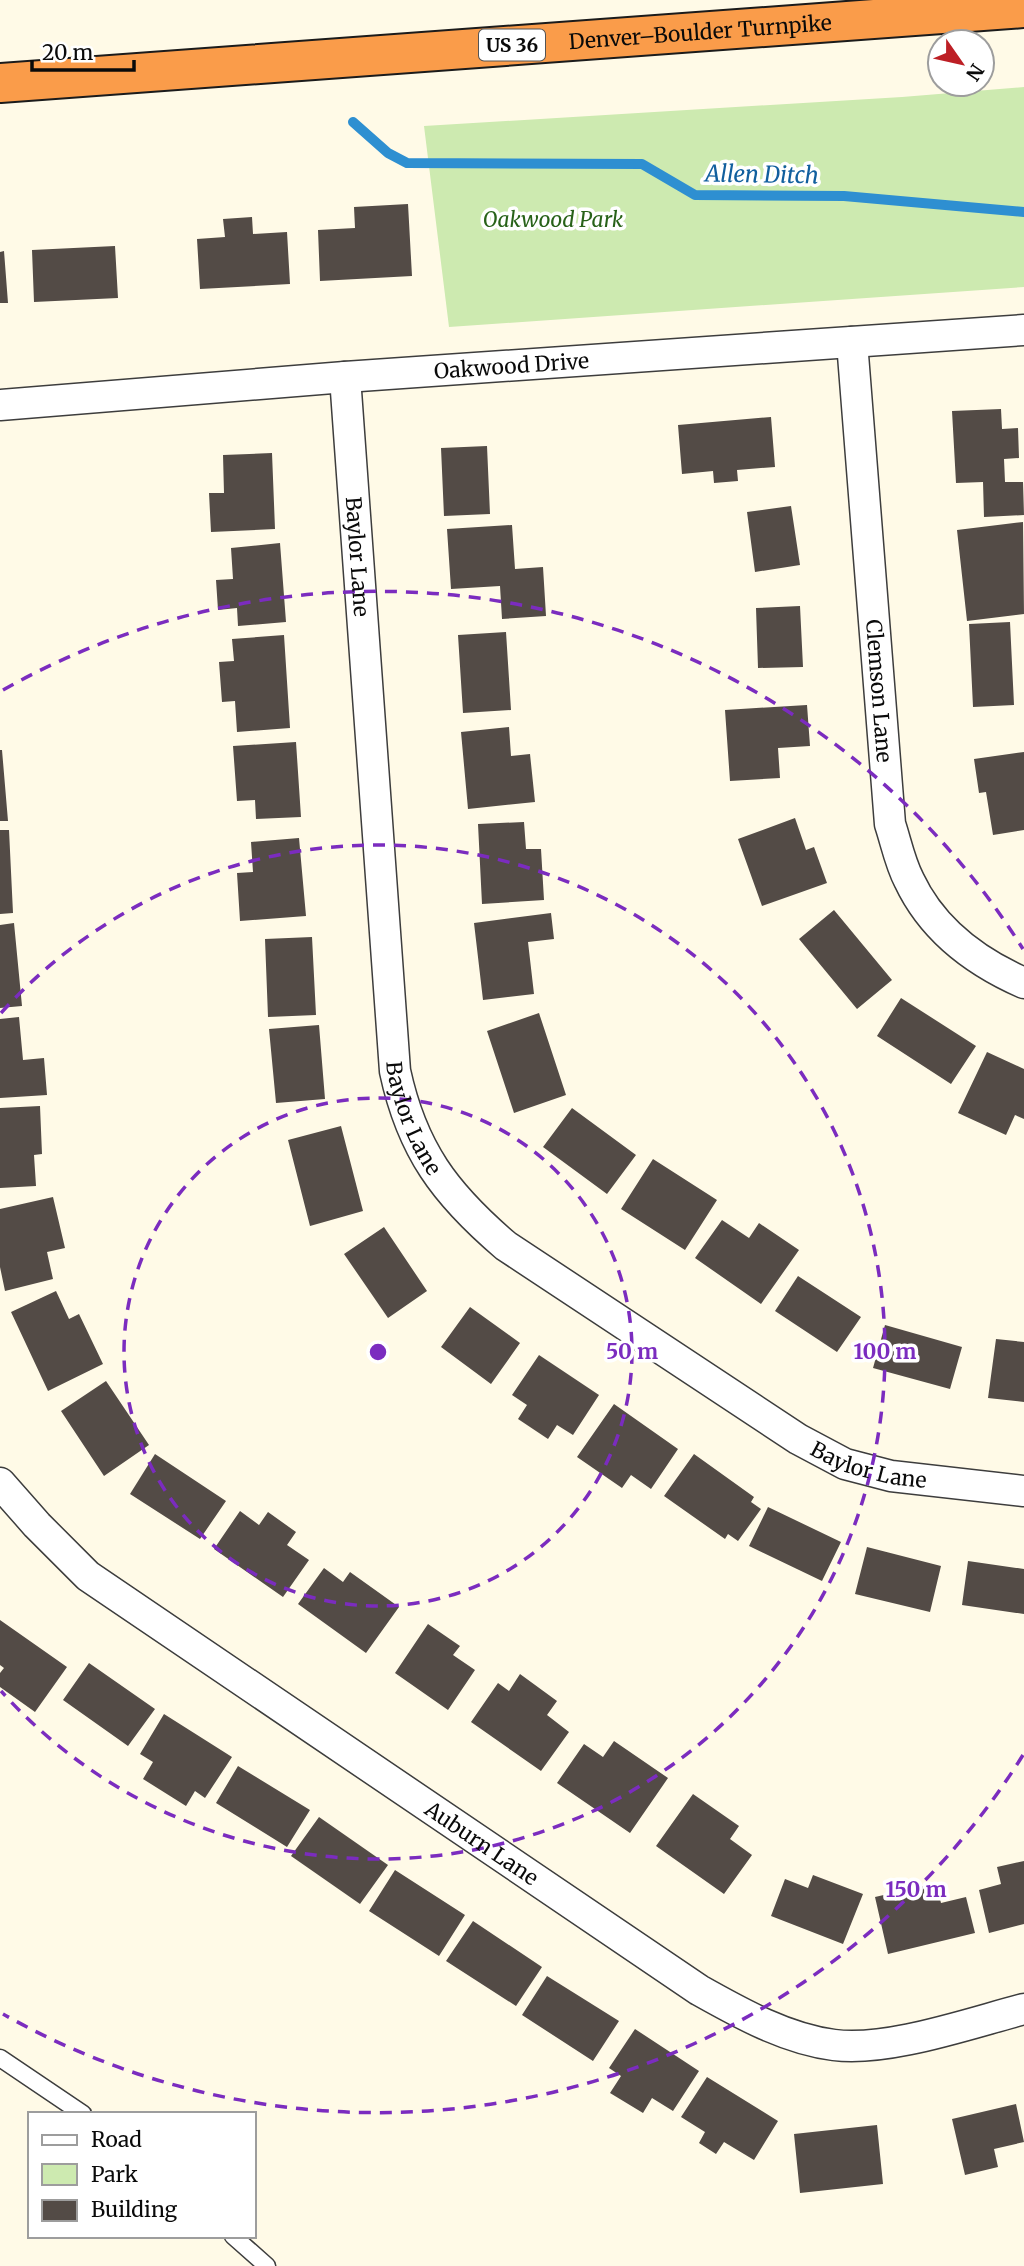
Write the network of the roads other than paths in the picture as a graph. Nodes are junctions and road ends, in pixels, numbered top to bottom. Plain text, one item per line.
1 (1024, 8) edge
2 (0, 83) edge
3 (1024, 330) edge
4 (852, 342) junction
5 (345, 377) junction
6 (0, 405) edge
7 (1024, 982) edge
8 (0, 1483) edge
9 (1024, 1492) edge
10 (1024, 2009) edge
11 (0, 2058) edge
12 (80, 2112) edge
13 (235, 2238) edge
14 (267, 2266) edge

1 - 2 highway, Denver–Boulder Turnpike / US 36
3 - 4 street, Oakwood Drive
4 - 5 street, Oakwood Drive
4 - 7 street, Clemson Lane
5 - 6 street, Oakwood Drive
5 - 9 street, Baylor Lane
8 - 10 street, Auburn Lane
11 - 12 lane
13 - 14 lane

